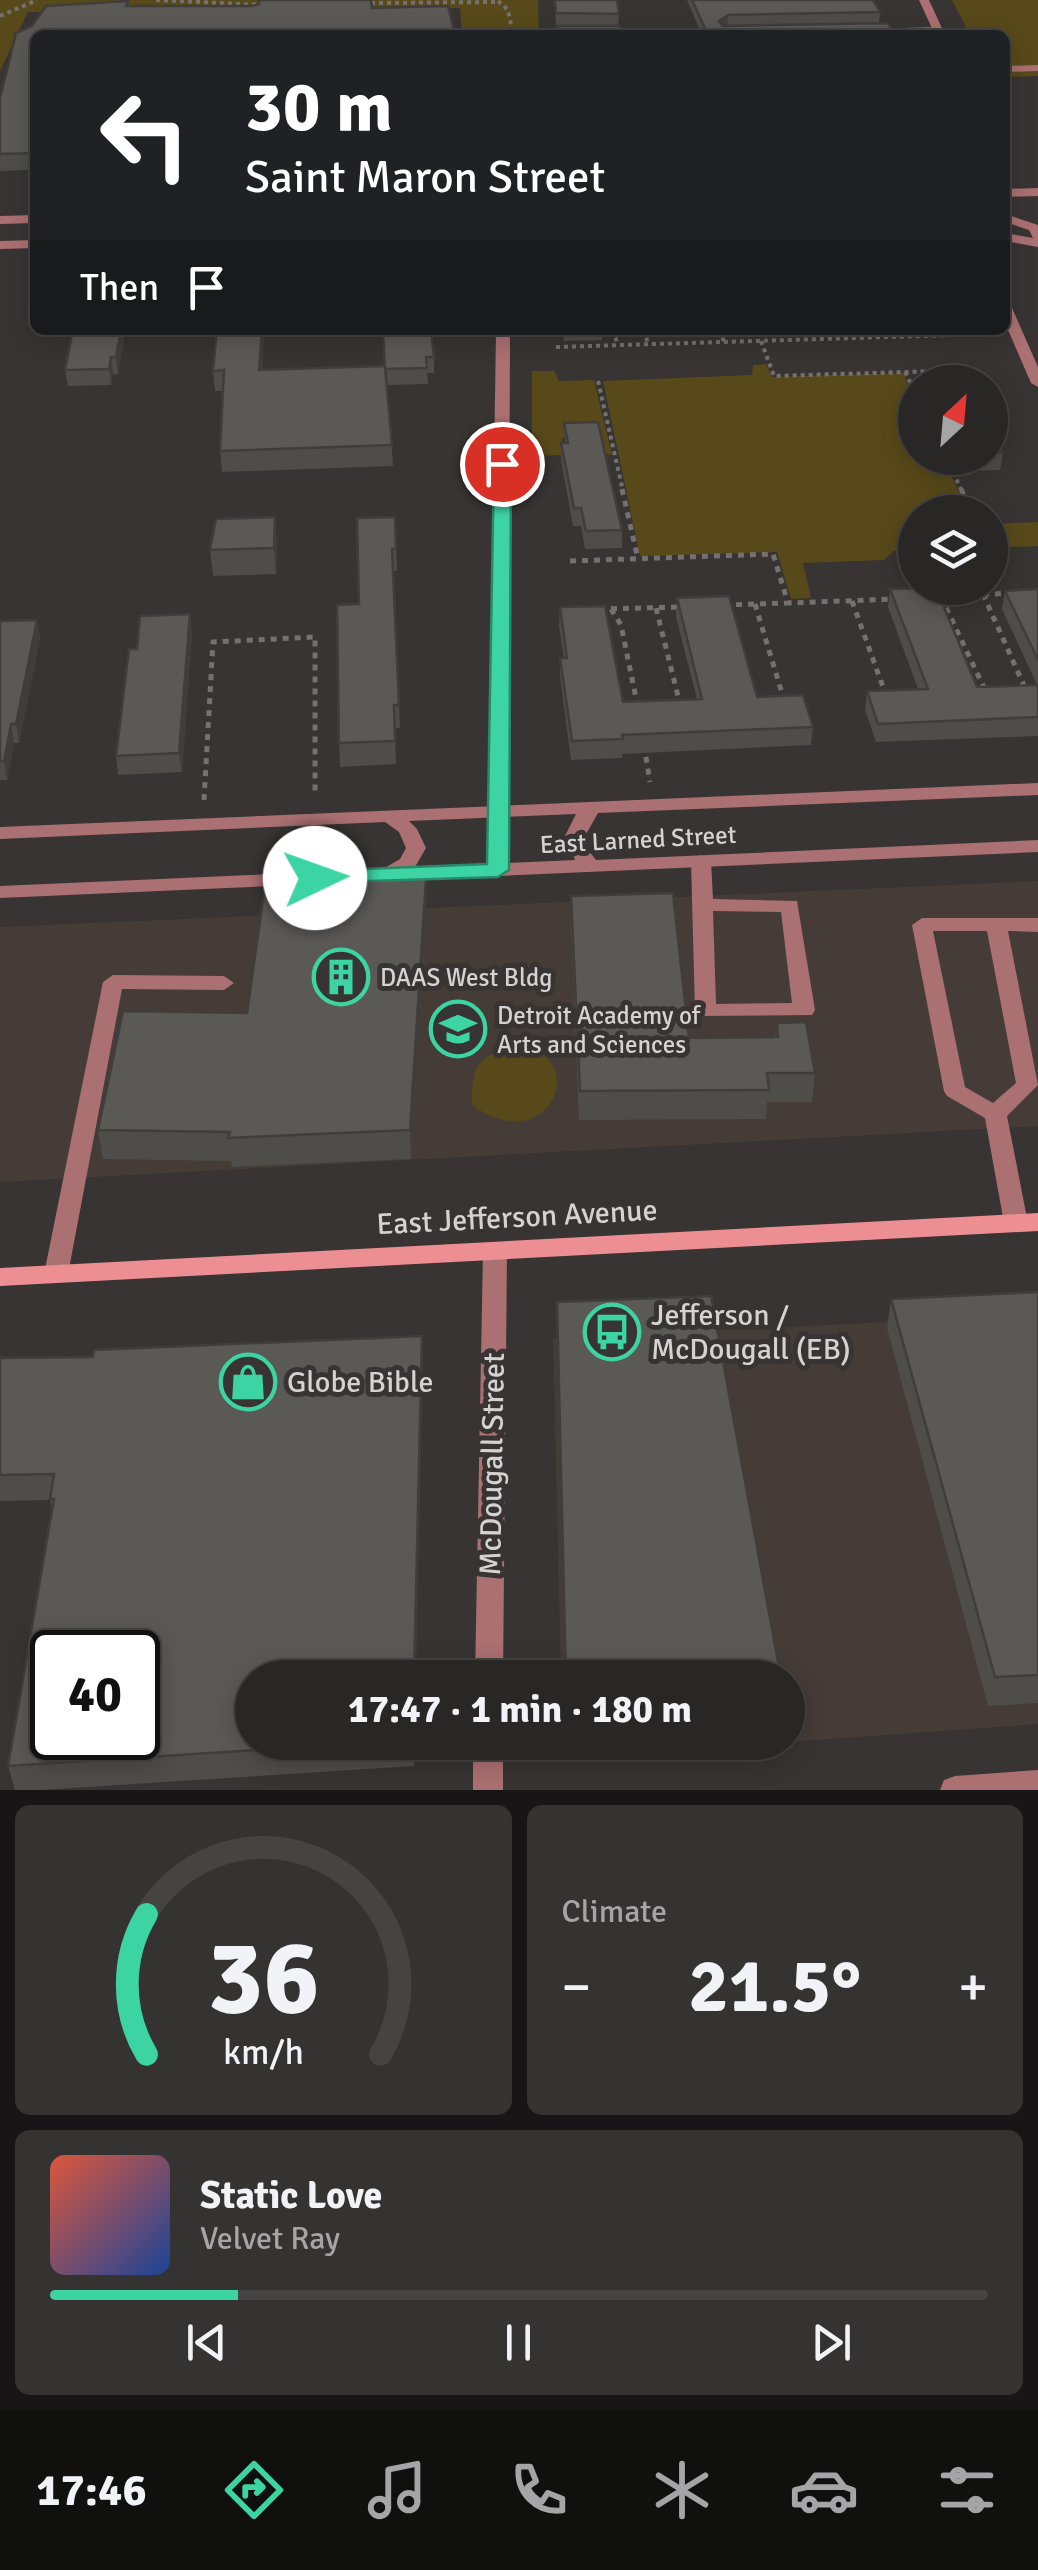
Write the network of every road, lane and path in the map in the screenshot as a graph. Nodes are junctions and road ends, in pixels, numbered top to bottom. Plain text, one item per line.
1 (37, 0) edge
2 (156, 0) edge
3 (924, 0) edge
4 (498, 1) edge
5 (246, 3) edge
6 (352, 4) edge
7 (262, 6) edge
8 (240, 12) edge
9 (1, 15) edge
10 (512, 30) edge
11 (938, 30) edge
12 (1038, 68) edge
13 (1010, 69) edge
14 (1038, 192) edge
15 (1010, 193) edge
16 (1038, 216) edge
17 (1010, 217) edge
18 (1010, 219) edge
19 (0, 220) edge
20 (30, 220) edge
21 (1010, 238) edge
22 (1038, 240) edge
23 (30, 244) edge
24 (0, 245) edge
25 (1010, 319) edge
26 (504, 335) edge
27 (615, 335) edge
28 (645, 335) edge
29 (722, 335) edge
30 (800, 335) edge
31 (899, 335) edge
32 (885, 337) joint
33 (802, 340) junction
34 (761, 341) junction
35 (724, 342) junction
36 (648, 344) junction
37 (618, 345) junction
38 (556, 347) dead end
39 (898, 372) edge
40 (598, 380) dead end
41 (1038, 383) edge
42 (638, 559) junction
43 (570, 561) dead end
44 (1008, 593) edge
45 (1020, 593) edge
46 (898, 598) edge
47 (852, 601) junction
48 (788, 603) junction
49 (755, 604) junction
50 (945, 605) edge
51 (988, 605) edge
52 (696, 606) edge
53 (715, 606) edge
54 (656, 608) junction
55 (611, 609) junction
56 (592, 610) edge
57 (1002, 697) edge
58 (1016, 697) edge
59 (972, 698) edge
60 (988, 698) junction
61 (904, 701) edge
62 (768, 706) edge
63 (698, 709) edge
64 (667, 710) edge
65 (681, 710) junction
66 (653, 711) edge
67 (642, 730) edge
68 (650, 782) dead end
69 (1038, 789) edge
70 (315, 795) dead end
71 (204, 800) dead end
72 (593, 808) junction
73 (499, 812) junction
74 (388, 816) junction
75 (0, 833) edge
76 (1038, 846) edge
77 (702, 861) junction
78 (591, 866) junction
79 (498, 870) junction
80 (388, 875) junction
81 (0, 892) edge
82 (702, 905) junction
83 (996, 924) junction
84 (1038, 925) edge
85 (224, 984) dead end
86 (995, 1114) junction
87 (1027, 1222) edge
88 (495, 1251) junction
89 (56, 1274) junction
90 (0, 1277) edge
91 (489, 1660) edge
92 (488, 1760) edge
93 (1038, 1784) edge
94 (488, 1790) edge
95 (954, 1790) edge

1 - 9 path
2 - 5 path
3 - 11 street
4 - 6 path
4 - 10 path
5 - 7 path
5 - 8 path
12 - 13 street
14 - 15 street
16 - 17 street
18 - 22 street
19 - 20 street
21 - 22 street
23 - 24 street
25 - 41 street
26 - 73 street
27 - 37 path
28 - 36 path
29 - 35 path
30 - 33 path
31 - 32 path
32 - 33 path
33 - 34 path
34 - 35 path
34 - 39 path
35 - 36 path
36 - 37 path
37 - 38 path
40 - 42 path
42 - 43 path
42 - 48 path
44 - 45 path
46 - 47 path
47 - 48 path
47 - 61 path
48 - 49 path
49 - 53 path
49 - 62 path
50 - 60 path
51 - 58 path
52 - 54 path
54 - 55 path
54 - 65 path
55 - 56 path
55 - 66 path
57 - 60 path
59 - 60 path
63 - 65 path
64 - 65 path
67 - 68 path
69 - 72 street, East Larned Street
70 - 71 path
72 - 73 street, East Larned Street
72 - 78 street
73 - 74 street, East Larned Street
73 - 79 street
74 - 75 street, East Larned Street
74 - 80 street
76 - 77 street, East Larned Street
77 - 78 street, East Larned Street
77 - 82 street
78 - 79 street, East Larned Street
79 - 80 street, East Larned Street
80 - 81 street, East Larned Street
82 - 82 street
83 - 84 street
83 - 86 street
83 - 86 street
85 - 89 street
86 - 87 street
87 - 88 main road, East Jefferson Avenue
88 - 89 main road, East Jefferson Avenue
88 - 91 street, McDougall Street
89 - 90 main road, East Jefferson Avenue
92 - 94 street
93 - 95 street

